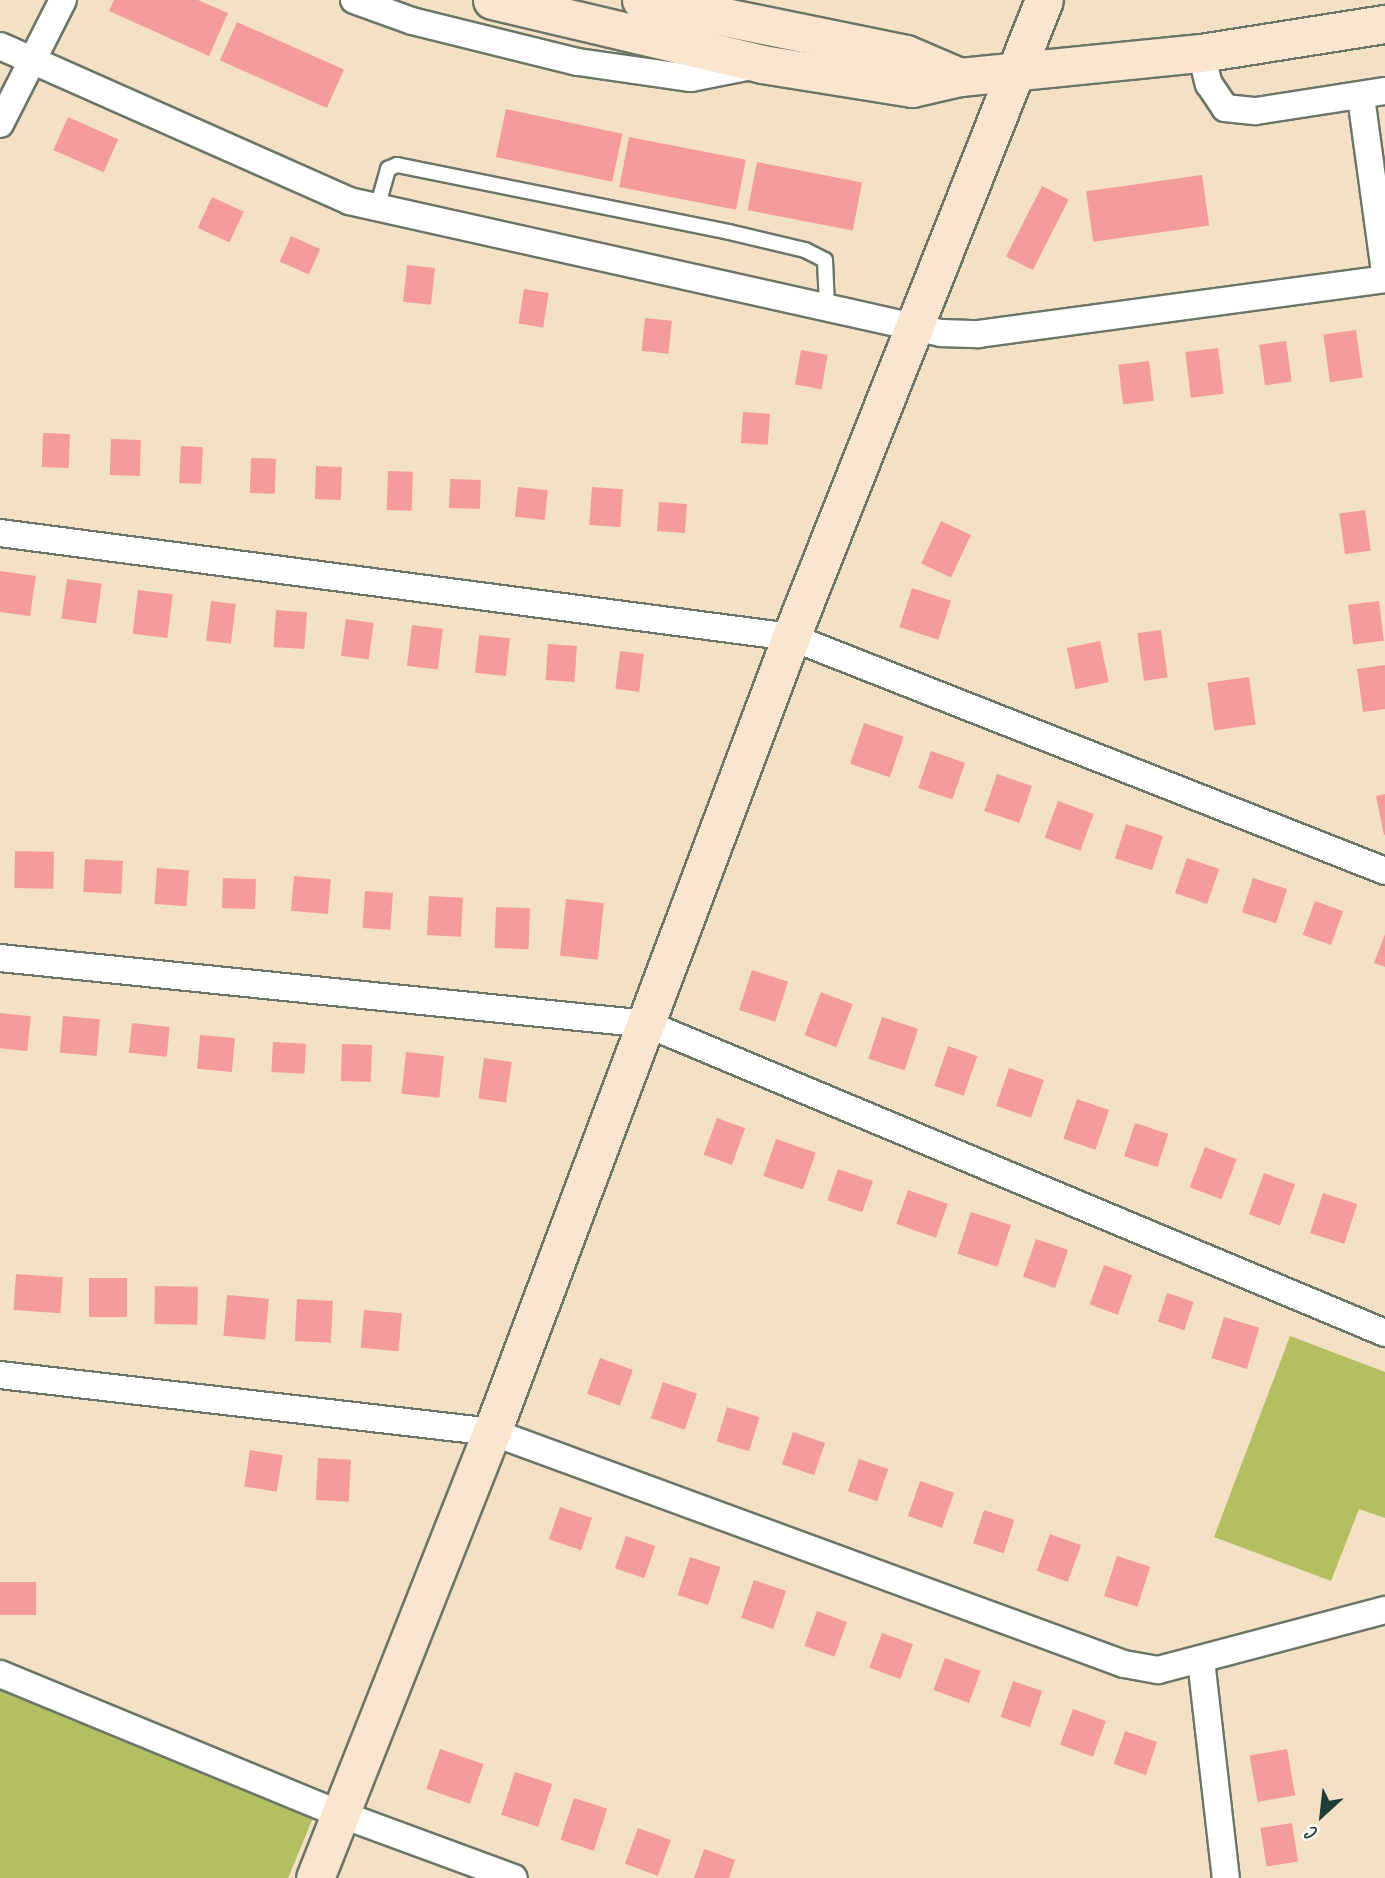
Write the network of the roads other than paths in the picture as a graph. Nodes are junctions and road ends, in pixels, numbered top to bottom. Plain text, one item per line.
1 (63, 0) edge
2 (354, 0) edge
3 (492, 0) edge
4 (641, 0) edge
5 (741, 0) edge
6 (1044, 0) edge
7 (1385, 24) edge
8 (769, 29) junction
9 (0, 47) edge
10 (1201, 53) junction
11 (32, 61) junction
12 (762, 64) junction
13 (1018, 74) junction
14 (960, 77) junction
15 (1373, 94) edge
16 (0, 124) edge
17 (377, 208) junction
18 (1385, 272) edge
19 (1385, 279) edge
20 (827, 307) junction
21 (915, 327) junction
22 (0, 533) edge
23 (791, 636) junction
24 (1385, 871) edge
25 (0, 958) edge
26 (648, 1024) junction
27 (1385, 1333) edge
28 (0, 1375) edge
29 (492, 1432) junction
30 (1385, 1610) edge
31 (1201, 1660) junction
32 (0, 1674) edge
33 (340, 1814) junction
34 (315, 1878) edge
35 (514, 1878) edge
36 (1226, 1878) edge

1 - 11 street
2 - 12 street
3 - 12 street
4 - 8 street
5 - 8 street
6 - 13 street
7 - 10 street
8 - 14 street
9 - 11 street
10 - 13 street
10 - 15 street
11 - 16 street
11 - 17 street
12 - 14 street
13 - 14 street
13 - 21 street
15 - 18 street
17 - 20 street
17 - 20 lane
19 - 21 street
20 - 21 street
21 - 23 street
22 - 23 street
23 - 24 street
23 - 26 street
25 - 26 street
26 - 27 street
26 - 29 street
28 - 29 street
29 - 31 street
29 - 33 street
30 - 31 street
31 - 36 street
32 - 33 street
33 - 34 street
33 - 35 street

